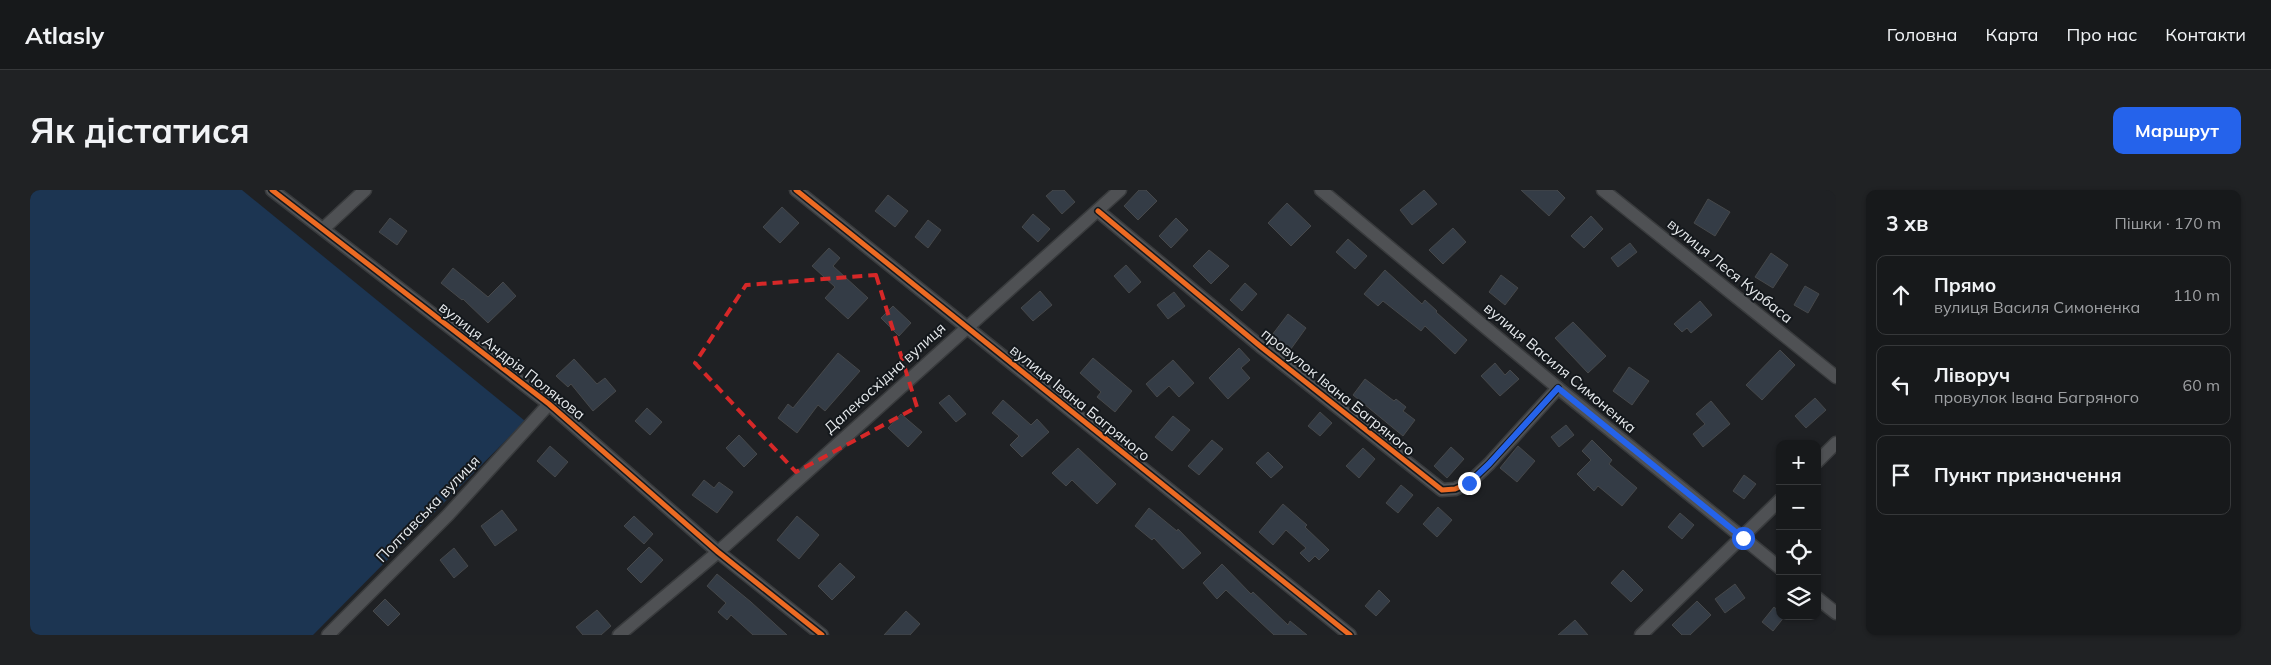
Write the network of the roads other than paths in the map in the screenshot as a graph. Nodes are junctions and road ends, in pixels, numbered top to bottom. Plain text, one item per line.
1 (272, 190) edge
2 (365, 190) edge
3 (796, 190) edge
4 (1120, 190) edge
5 (1321, 190) edge
6 (1603, 190) edge
7 (1098, 211) junction
8 (323, 229) junction
9 (965, 327) junction
10 (1836, 377) edge
11 (1558, 388) junction
12 (548, 404) junction
13 (1836, 443) edge
14 (1821, 458) edge
15 (1776, 504) edge
16 (1743, 538) junction
17 (718, 552) junction
18 (1776, 565) edge
19 (1821, 601) edge
20 (1836, 613) edge
21 (328, 635) edge
22 (618, 635) edge
23 (822, 635) edge
24 (1350, 635) edge
25 (1641, 635) edge

1 - 8 street, вулиця Андрія Полякова
2 - 8 street
3 - 9 street, вулиця Івана Багряного
4 - 7 street, Далекосхідна вулиця
5 - 11 street, вулиця Василя Симоненка
6 - 10 street, вулиця Леся Курбаса
7 - 9 street, Далекосхідна вулиця
7 - 11 street, провулок Івана Багряного
8 - 12 street, вулиця Андрія Полякова
9 - 17 street, Далекосхідна вулиця
9 - 24 street, вулиця Івана Багряного
11 - 16 street, вулиця Василя Симоненка
12 - 17 street, вулиця Андрія Полякова
12 - 21 street, Полтавська вулиця
13 - 14 street
15 - 16 street
16 - 18 street, вулиця Василя Симоненка
16 - 25 street
17 - 22 street, Далекосхідна вулиця
17 - 23 street, вулиця Андрія Полякова
19 - 20 street

